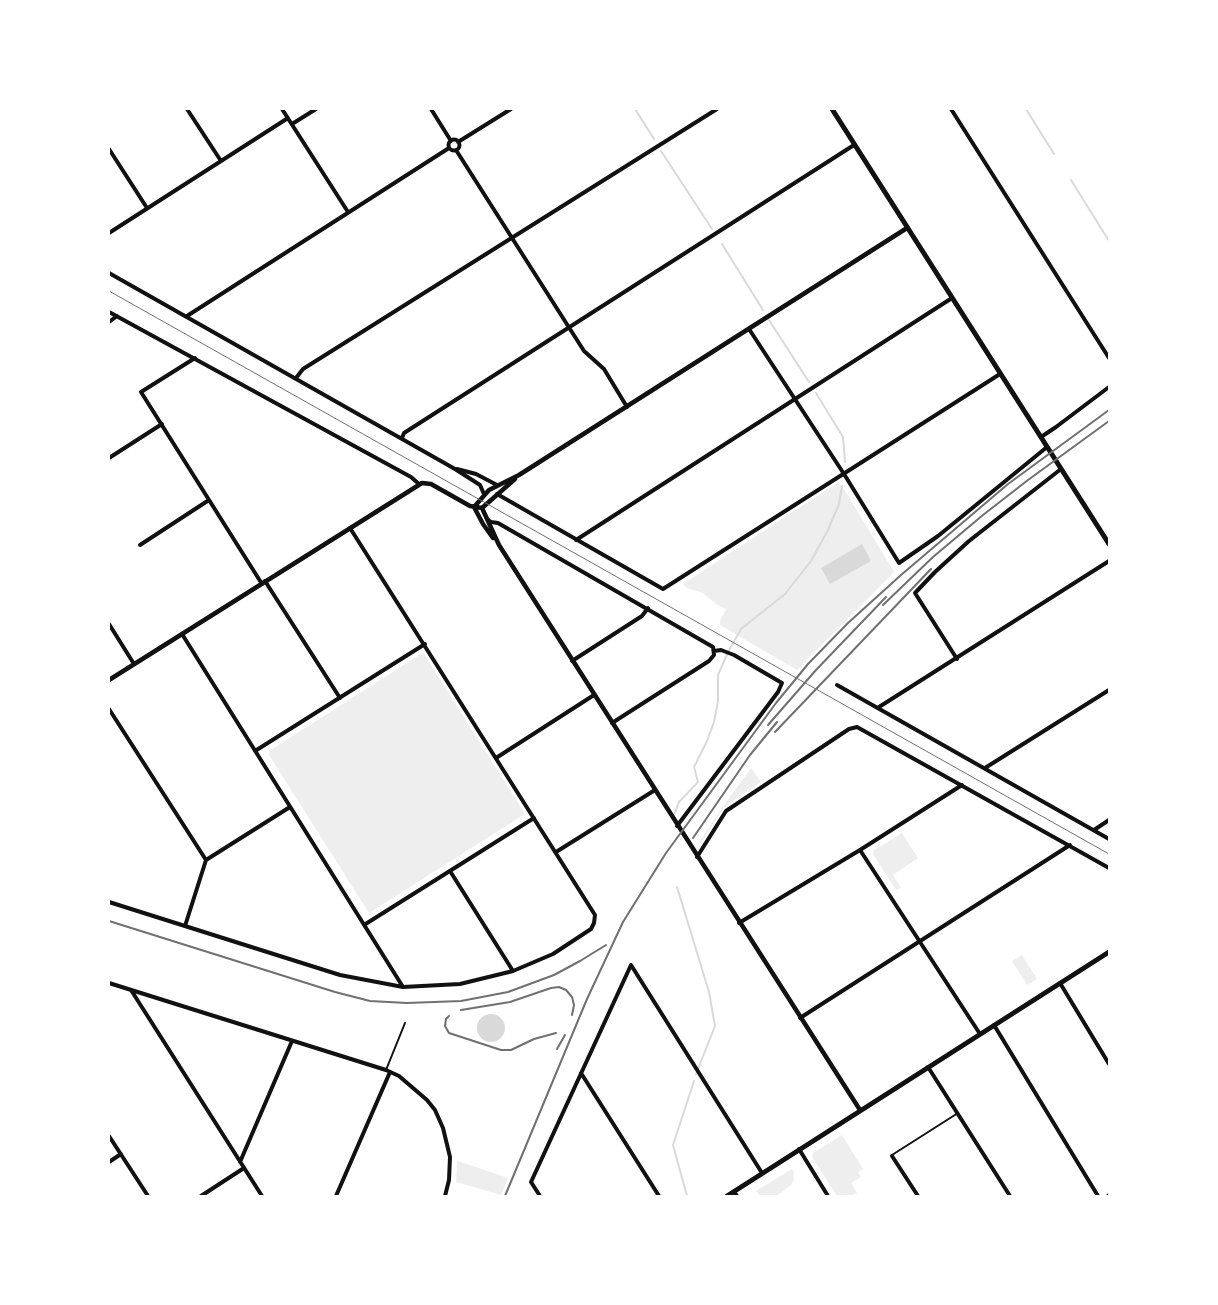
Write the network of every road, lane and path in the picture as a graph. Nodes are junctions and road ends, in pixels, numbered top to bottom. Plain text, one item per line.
1 (187, 109) edge
2 (282, 109) edge
3 (316, 109) edge
4 (431, 109) edge
5 (511, 109) edge
6 (717, 109) edge
7 (832, 109) edge
8 (951, 109) edge
9 (288, 118) junction
10 (292, 124) junction
11 (451, 141) junction
12 (458, 142) junction
13 (854, 145) junction
14 (449, 148) junction
15 (109, 149) edge
16 (456, 150) junction
17 (221, 161) junction
18 (147, 208) junction
19 (348, 212) junction
20 (907, 228) junction
21 (109, 233) edge
22 (512, 237) junction
23 (109, 273) edge
24 (952, 298) junction
25 (109, 312) edge
26 (117, 316) junction
27 (187, 316) junction
28 (109, 322) edge
29 (569, 328) junction
30 (749, 329) junction
31 (195, 358) junction
32 (1109, 358) edge
33 (1000, 374) junction
34 (296, 378) junction
35 (1109, 387) edge
36 (795, 400) junction
37 (627, 407) junction
38 (162, 424) junction
39 (1041, 437) junction
40 (402, 438) junction
41 (1047, 447) junction
42 (109, 458) edge
43 (1061, 468) junction
44 (455, 469) junction
45 (844, 474) junction
46 (519, 475) junction
47 (419, 484) junction
48 (498, 485) junction
49 (484, 494) junction
50 (497, 494) junction
51 (209, 500) junction
52 (474, 507) junction
53 (482, 508) junction
54 (486, 518) junction
55 (350, 528) junction
56 (576, 540) junction
57 (1109, 544) edge
58 (140, 545) dead end
59 (499, 545) junction
60 (1109, 561) edge
61 (263, 582) junction
62 (648, 608) junction
63 (109, 624) edge
64 (182, 634) junction
65 (425, 644) junction
66 (714, 653) junction
67 (957, 659) junction
68 (572, 661) junction
69 (134, 664) junction
70 (109, 680) edge
71 (837, 685) dead end
72 (1109, 690) edge
73 (594, 695) junction
74 (340, 698) junction
75 (879, 707) junction
76 (109, 709) edge
77 (612, 723) junction
78 (255, 751) junction
79 (496, 758) junction
80 (985, 768) junction
81 (962, 785) junction
82 (654, 790) junction
83 (290, 807) junction
84 (534, 818) junction
85 (1109, 820) edge
86 (677, 826) junction
87 (1094, 830) junction
88 (1109, 839) edge
89 (1070, 845) junction
90 (860, 850) junction
91 (556, 852) junction
92 (697, 857) junction
93 (206, 860) junction
94 (1109, 868) edge
95 (450, 871) junction
96 (109, 902) edge
97 (739, 923) junction
98 (364, 925) junction
99 (185, 926) junction
100 (920, 942) junction
101 (1109, 952) edge
102 (514, 971) junction
103 (109, 983) edge
104 (1060, 983) junction
105 (404, 987) junction
106 (131, 990) junction
107 (800, 1018) junction
108 (405, 1023) dead end
109 (994, 1025) junction
110 (980, 1034) junction
111 (292, 1041) junction
112 (1109, 1064) edge
113 (928, 1067) junction
114 (388, 1071) junction
115 (581, 1073) junction
116 (860, 1110) junction
117 (958, 1113) junction
118 (109, 1136) edge
119 (799, 1149) junction
120 (121, 1154) junction
121 (892, 1156) joint
122 (109, 1162) edge
123 (240, 1162) junction
124 (244, 1168) junction
125 (762, 1173) junction
126 (736, 1194) edge
127 (148, 1196) edge
128 (201, 1196) edge
129 (262, 1196) edge
130 (336, 1196) edge
131 (445, 1196) edge
132 (540, 1196) edge
133 (659, 1196) edge
134 (727, 1196) edge
135 (828, 1196) edge
136 (918, 1196) edge
137 (1010, 1196) edge
138 (1098, 1196) edge

1 - 17 street
2 - 9 street
3 - 10 street
4 - 11 street
5 - 12 street
6 - 22 street
7 - 13 main road
8 - 32 street
9 - 10 street
9 - 17 street
10 - 19 street
11 - 12 street
11 - 14 street
12 - 16 street
13 - 20 main road
13 - 29 street
14 - 16 street
14 - 19 street
15 - 18 street
16 - 22 street
17 - 18 street
18 - 21 street
19 - 27 street
20 - 24 main road
20 - 30 street
22 - 29 street
22 - 34 street
23 - 27 street
24 - 33 main road
24 - 36 street
25 - 26 street
26 - 28 street
26 - 31 street
27 - 34 street
29 - 37 street
29 - 40 street
30 - 36 street
30 - 37 street
31 - 38 street
31 - 47 street
33 - 39 main road
33 - 45 street
34 - 40 street
35 - 39 street
36 - 45 street
36 - 56 street
37 - 46 street
38 - 42 street
38 - 51 street
39 - 41 main road
40 - 44 street
41 - 43 main road
41 - 45 street
43 - 57 main road
43 - 67 street
44 - 48 street
44 - 49 street
45 - 56 street
46 - 48 street
46 - 50 street
47 - 52 street
47 - 55 street
48 - 49 street
49 - 52 street
50 - 53 street
50 - 56 street
51 - 58 street
51 - 61 street
52 - 53 street
52 - 59 street
53 - 54 street
54 - 59 street
54 - 62 street
55 - 61 street
55 - 65 street
59 - 68 street
60 - 67 street
61 - 64 street
61 - 74 street
62 - 66 street
62 - 68 street
63 - 69 street
64 - 69 street
64 - 78 street
65 - 74 street
65 - 79 street
66 - 77 street
66 - 86 street
67 - 75 street
68 - 73 street
69 - 70 street
71 - 75 street
72 - 80 street
73 - 77 street
73 - 79 street
74 - 78 street
75 - 80 street
76 - 93 street
77 - 82 street
78 - 83 street
79 - 84 street
80 - 87 street
81 - 89 street
81 - 90 street
81 - 92 street
82 - 86 street
82 - 91 street
83 - 93 street
83 - 98 street
84 - 91 street
84 - 95 street
85 - 87 street
86 - 92 street
87 - 88 street
89 - 94 street
89 - 100 street
90 - 97 street
90 - 100 street
91 - 102 street
92 - 97 street
93 - 99 street
95 - 98 street
95 - 102 street
96 - 99 street
97 - 107 street
98 - 105 street
99 - 105 street
100 - 107 street
100 - 110 street
101 - 104 main road
102 - 105 street
103 - 106 street
104 - 109 main road
104 - 112 street
106 - 111 street
106 - 123 street
107 - 116 street
108 - 114 lane
109 - 110 main road
109 - 138 street
110 - 113 main road
111 - 114 street
111 - 123 street
113 - 116 main road
113 - 117 street
114 - 130 street
114 - 131 street
115 - 125 street
115 - 132 street
115 - 133 street
116 - 119 main road
117 - 121 lane
117 - 137 street
118 - 120 street
119 - 125 main road
119 - 135 street
120 - 122 street
120 - 127 street
121 - 136 street
123 - 124 street
124 - 128 street
124 - 129 street
125 - 126 main road
126 - 134 main road

